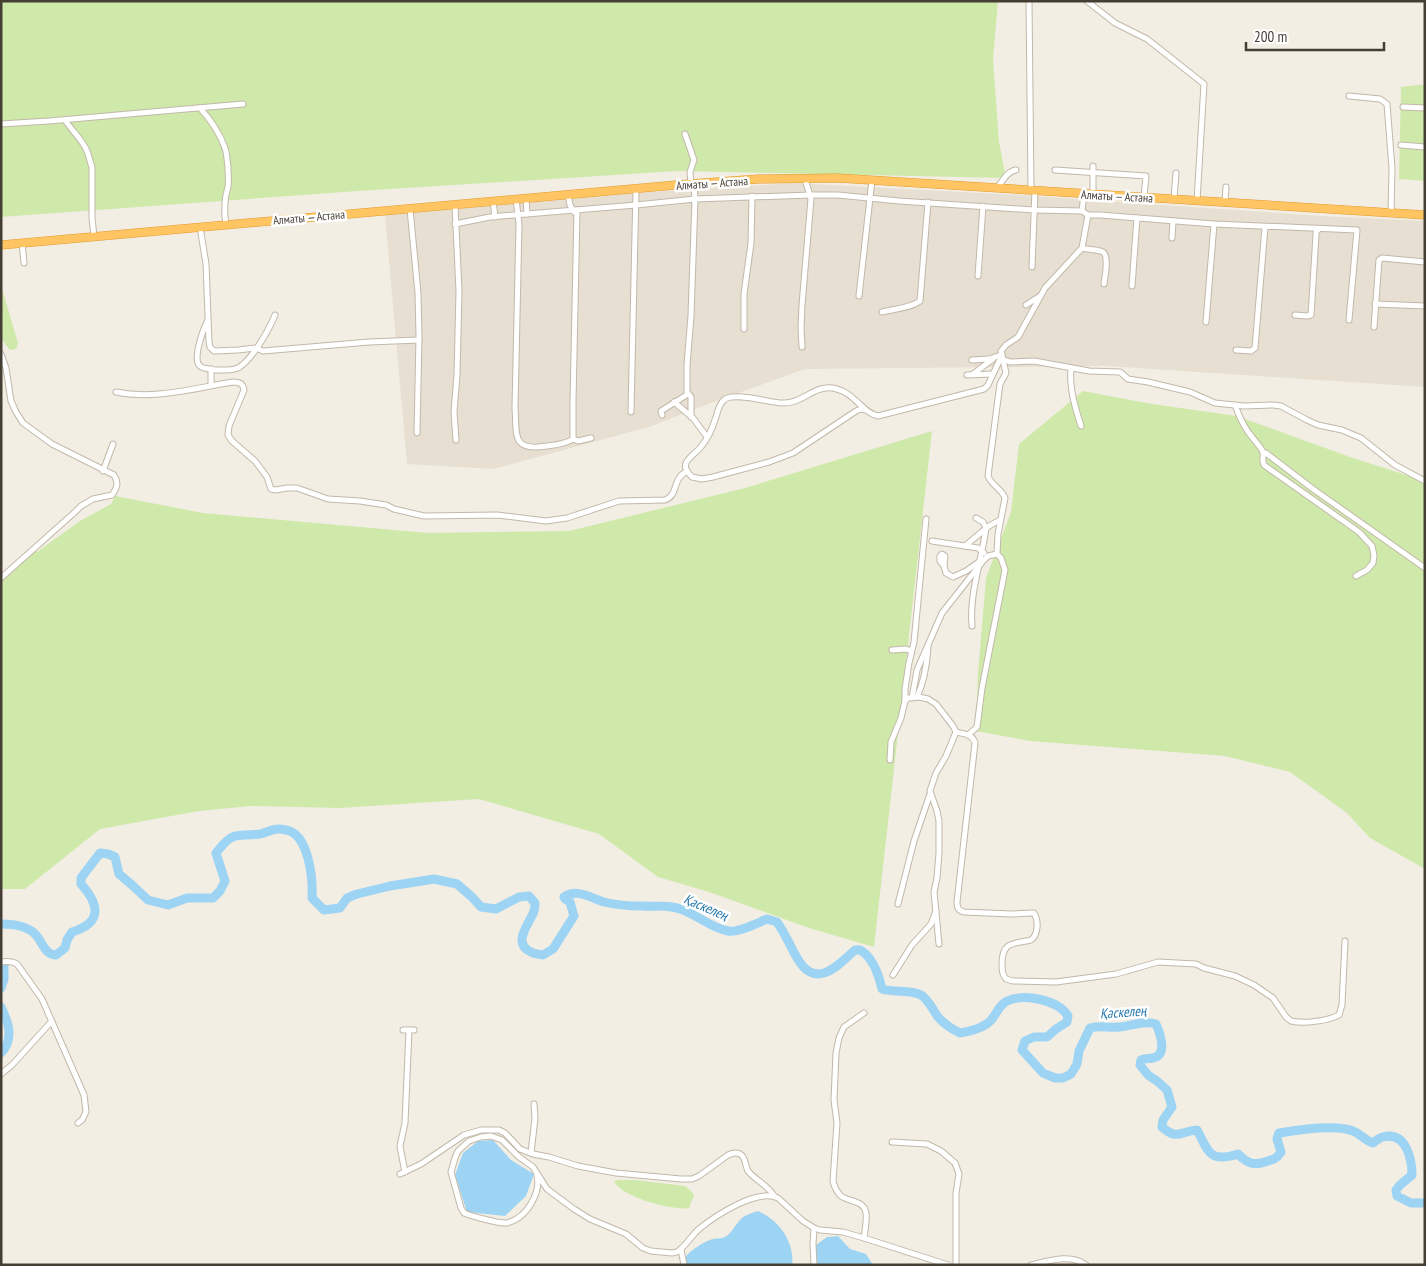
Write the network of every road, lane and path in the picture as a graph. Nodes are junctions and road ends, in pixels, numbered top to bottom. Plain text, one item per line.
1 (1029, 1) edge
2 (1087, 1) edge
3 (1349, 96) dead end
4 (243, 104) dead end
5 (1403, 107) dead end
6 (200, 108) junction
7 (1425, 108) edge
8 (65, 120) junction
9 (1, 124) edge
10 (685, 134) dead end
11 (1401, 145) dead end
12 (1425, 146) edge
13 (1093, 169) junction
14 (1016, 170) dead end
15 (1055, 170) dead end
16 (1176, 173) dead end
17 (805, 179) junction
18 (872, 180) junction
19 (693, 184) junction
20 (1226, 187) dead end
21 (997, 188) junction
22 (636, 189) junction
23 (1033, 190) junction
24 (1084, 194) junction
25 (1093, 194) junction
26 (568, 195) junction
27 (811, 195) junction
28 (752, 196) junction
29 (1144, 197) junction
30 (526, 198) junction
31 (870, 198) junction
32 (516, 199) junction
33 (695, 199) junction
34 (1174, 199) junction
35 (493, 201) junction
36 (1197, 201) junction
37 (928, 202) junction
38 (1225, 203) junction
39 (454, 205) junction
40 (636, 205) junction
41 (982, 206) junction
42 (410, 208) junction
43 (575, 210) junction
44 (1034, 210) junction
45 (1082, 211) junction
46 (1391, 213) junction
47 (527, 214) junction
48 (1088, 215) junction
49 (1425, 215) edge
50 (518, 216) junction
51 (495, 217) junction
52 (1137, 218) junction
53 (1174, 221) junction
54 (455, 224) junction
55 (1214, 224) junction
56 (226, 225) junction
57 (200, 227) junction
58 (1265, 227) junction
59 (1320, 229) junction
60 (94, 236) junction
61 (1172, 238) dead end
62 (22, 243) junction
63 (1, 244) edge
64 (1082, 248) junction
65 (1425, 262) edge
66 (24, 263) dead end
67 (1032, 267) dead end
68 (978, 276) dead end
69 (1104, 284) dead end
70 (1132, 286) dead end
71 (1040, 295) junction
72 (860, 296) dead end
73 (1375, 304) junction
74 (1026, 305) dead end
75 (1425, 306) edge
76 (882, 312) dead end
77 (275, 315) dead end
78 (1295, 315) dead end
79 (1349, 320) dead end
80 (208, 322) junction
81 (1206, 322) dead end
82 (1374, 327) dead end
83 (744, 329) dead end
84 (419, 340) junction
85 (802, 347) dead end
86 (256, 348) junction
87 (1236, 350) dead end
88 (1, 354) edge
89 (995, 357) junction
90 (1002, 357) junction
91 (972, 360) dead end
92 (1071, 368) junction
93 (211, 370) junction
94 (992, 374) junction
95 (211, 386) junction
96 (116, 392) dead end
97 (688, 394) junction
98 (674, 402) junction
99 (1235, 405) junction
100 (866, 410) junction
101 (631, 412) dead end
102 (662, 415) dead end
103 (691, 417) junction
104 (1081, 426) dead end
105 (417, 433) dead end
106 (707, 437) junction
107 (591, 438) dead end
108 (573, 439) junction
109 (456, 440) dead end
110 (113, 444) dead end
111 (1263, 452) junction
112 (103, 471) junction
113 (686, 471) junction
114 (1425, 481) edge
115 (926, 518) dead end
116 (976, 518) dead end
117 (1000, 520) junction
118 (986, 528) junction
119 (932, 541) dead end
120 (965, 546) junction
121 (983, 551) junction
122 (997, 554) junction
123 (988, 556) junction
124 (979, 562) junction
125 (944, 566) dead end
126 (978, 568) junction
127 (1425, 568) edge
128 (1356, 576) dead end
129 (1, 578) edge
130 (972, 626) dead end
131 (929, 644) junction
132 (892, 650) dead end
133 (911, 652) junction
134 (920, 690) junction
135 (914, 698) junction
136 (926, 698) junction
137 (905, 701) junction
138 (956, 732) junction
139 (968, 735) junction
140 (890, 760) dead end
141 (930, 793) junction
142 (898, 904) dead end
143 (936, 910) junction
144 (1345, 941) dead end
145 (939, 944) dead end
146 (3, 962) edge
147 (893, 975) dead end
148 (864, 1014) dead end
149 (51, 1022) junction
150 (409, 1030) dead end
151 (1, 1074) edge
152 (534, 1104) dead end
153 (78, 1123) dead end
154 (892, 1142) dead end
155 (531, 1153) junction
156 (536, 1172) junction
157 (547, 1189) junction
158 (774, 1196) junction
159 (535, 1197) junction
160 (814, 1228) junction
161 (864, 1238) junction
162 (682, 1249) junction
163 (1065, 1259) junction
164 (684, 1265) edge
165 (814, 1265) edge
166 (948, 1265) edge
167 (956, 1265) edge
168 (1031, 1265) edge
169 (1056, 1265) edge
170 (1086, 1265) edge

1 - 23 street
2 - 36 street
3 - 46 street
4 - 6 street
5 - 7 street
6 - 8 street
6 - 56 street
8 - 9 street
8 - 60 street
10 - 19 street
11 - 12 street
13 - 15 street
13 - 25 street
13 - 29 street
14 - 21 street
16 - 34 street
17 - 18 highway, Алматы — Астана
17 - 19 highway, Алматы — Астана
17 - 27 street
18 - 21 highway, Алматы — Астана
18 - 31 street
19 - 22 highway, Алматы — Астана
19 - 33 street
20 - 38 street
21 - 23 highway, Алматы — Астана
22 - 26 highway, Алматы — Астана
22 - 40 street
23 - 24 highway, Алматы — Астана
23 - 44 street
24 - 25 highway, Алматы — Астана
24 - 45 street
25 - 29 highway, Алматы — Астана
26 - 30 highway, Алматы — Астана
26 - 43 street
27 - 28 street
27 - 31 street
27 - 85 street
28 - 33 street
28 - 83 street
29 - 34 highway, Алматы — Астана
30 - 32 highway, Алматы — Астана
30 - 47 street
31 - 37 street
31 - 72 street
32 - 35 highway, Алматы — Астана
32 - 50 street
33 - 40 street
33 - 97 street
34 - 36 highway, Алматы — Астана
35 - 39 highway, Алматы — Астана
35 - 51 street
36 - 38 highway, Алматы — Астана
37 - 41 street
37 - 76 street
38 - 46 highway, Алматы — Астана
39 - 42 highway, Алматы — Астана
39 - 54 street
40 - 43 street
40 - 101 street
41 - 44 street
41 - 68 street
42 - 56 highway, Алматы — Астана
42 - 84 street
43 - 47 street
43 - 108 street
44 - 45 street
44 - 67 street
45 - 48 street
46 - 49 highway, Алматы — Астана
47 - 50 street
48 - 52 street
48 - 64 street
50 - 51 street
50 - 108 street
51 - 54 street
52 - 53 street
52 - 70 street
53 - 55 street
53 - 61 street
54 - 109 street
55 - 58 street
55 - 81 street
56 - 57 highway, Алматы — Астана
57 - 60 highway, Алматы — Астана
57 - 80 street
58 - 59 street
58 - 87 street
59 - 78 street
59 - 79 street
60 - 62 highway, Алматы — Астана
62 - 63 highway, Алматы — Астана
62 - 66 street
64 - 69 street
64 - 71 street
65 - 73 street
71 - 74 street
71 - 90 street
73 - 75 street
73 - 82 street
77 - 86 street
80 - 86 street
80 - 93 street
84 - 86 street
84 - 105 street
86 - 93 street
88 - 112 street
89 - 90 street
89 - 91 street
89 - 94 street
90 - 92 street
90 - 94 street
90 - 117 street
92 - 99 street
92 - 104 street
93 - 95 street
94 - 100 street
95 - 96 street
95 - 113 street
97 - 98 street
97 - 103 street
98 - 102 street
98 - 103 street
99 - 111 street
99 - 114 street
100 - 106 street
100 - 113 street
103 - 106 street
106 - 113 street
107 - 108 street
110 - 112 street
111 - 127 street
111 - 128 street
112 - 129 street
115 - 133 street
116 - 118 street
117 - 118 street
117 - 122 street
118 - 120 street
118 - 121 street
119 - 120 street
120 - 121 street
121 - 123 street
121 - 124 street
122 - 123 street
122 - 139 street
123 - 126 street
124 - 125 street
124 - 126 street
126 - 130 street
126 - 131 street
131 - 134 street
131 - 135 street
132 - 133 street
133 - 137 street
134 - 135 street
134 - 136 street
135 - 136 street
135 - 137 street
136 - 138 street
137 - 140 street
138 - 139 street
138 - 141 street
139 - 144 street
141 - 142 street
141 - 143 street
143 - 145 street
143 - 147 street
146 - 149 street
148 - 161 street
149 - 151 street
149 - 153 street
150 - 155 street
152 - 155 street
154 - 167 street
155 - 158 street
156 - 157 street
156 - 159 street
156 - 159 street
157 - 159 street
157 - 162 street
158 - 160 street
158 - 162 street
160 - 161 street
160 - 165 street
161 - 166 street
162 - 164 street
163 - 168 street
163 - 169 street
163 - 170 street

